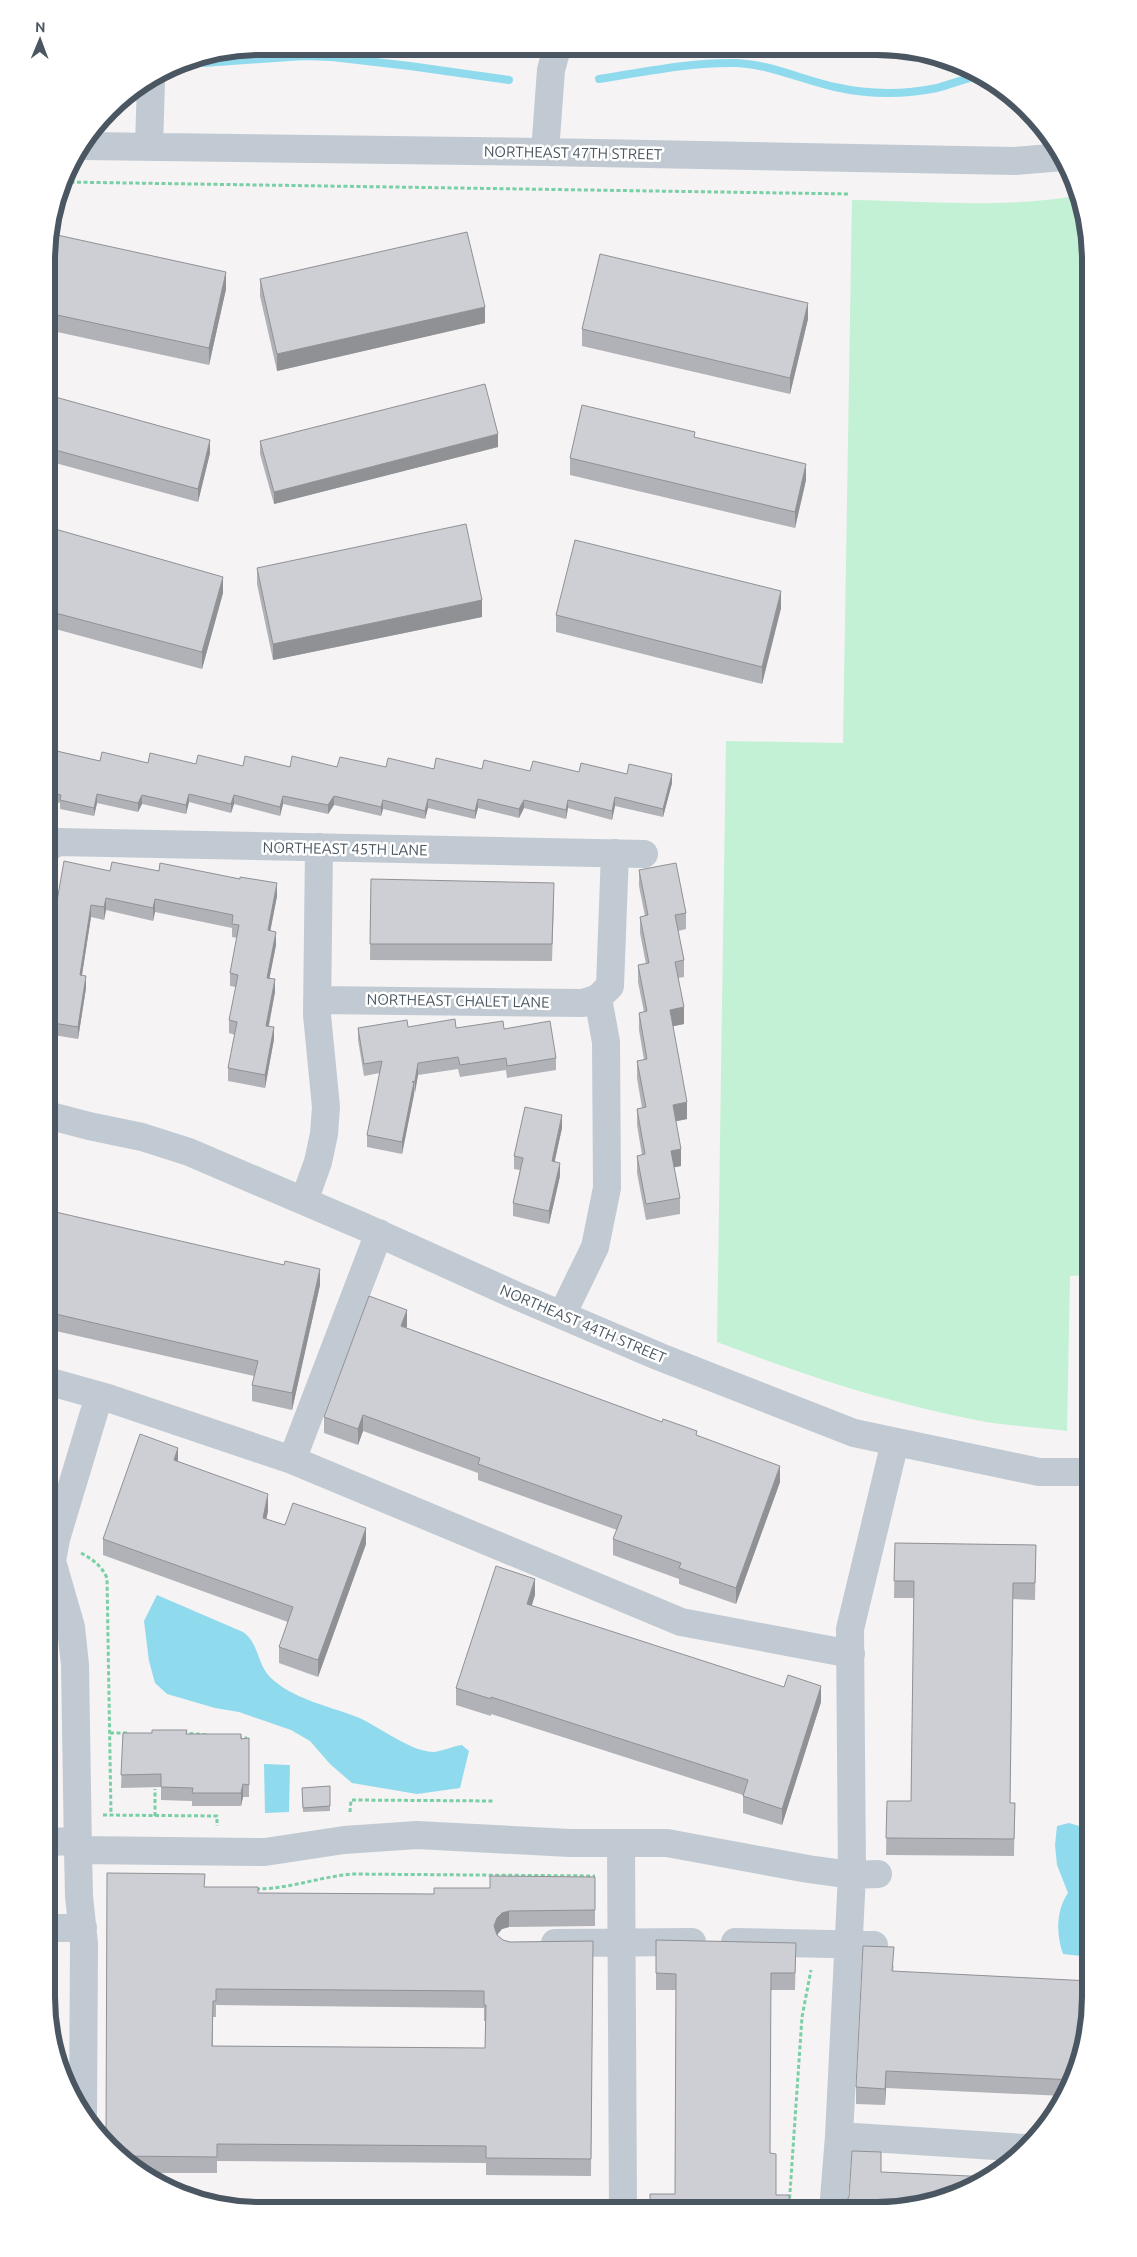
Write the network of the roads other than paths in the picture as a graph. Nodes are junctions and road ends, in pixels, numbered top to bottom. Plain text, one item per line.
1 (555, 55) edge
2 (151, 87) edge
3 (90, 146) edge
4 (149, 146) junction
5 (545, 152) junction
6 (1054, 158) edge
7 (55, 843) edge
8 (320, 847) junction
9 (615, 854) junction
10 (644, 854) dead end
11 (598, 998) junction
12 (317, 1000) junction
13 (55, 1118) edge
14 (89, 1126) junction
15 (55, 1129) edge
16 (304, 1201) junction
17 (379, 1234) junction
18 (562, 1315) junction
19 (55, 1383) edge
20 (99, 1396) junction
21 (895, 1442) junction
22 (292, 1460) junction
23 (1082, 1472) edge
24 (55, 1543) edge
25 (55, 1577) edge
26 (850, 1654) junction
27 (55, 1843) edge
28 (621, 1843) junction
29 (78, 1846) junction
30 (865, 1874) junction
31 (55, 1928) edge
32 (83, 1928) junction
33 (529, 1943) edge
34 (623, 1943) junction
35 (861, 1944) junction
36 (83, 2099) edge
37 (840, 2136) junction
38 (1016, 2147) edge
39 (623, 2202) edge
40 (834, 2202) edge

1 - 5 street
2 - 4 street
3 - 4 street, NORTHEAST 47TH STREET
4 - 5 street, NORTHEAST 47TH STREET
5 - 6 street, NORTHEAST 47TH STREET
7 - 8 street, NORTHEAST 45TH LANE
8 - 9 street, NORTHEAST 45TH LANE
8 - 12 street
9 - 10 street, NORTHEAST 45TH LANE
9 - 11 street
11 - 12 street, NORTHEAST CHALET LANE
11 - 18 street
12 - 16 street
13 - 14 street, NORTHEAST 44TH STREET
14 - 15 street, NORTHEAST 44TH STREET
14 - 16 street, NORTHEAST 44TH STREET
16 - 17 street, NORTHEAST 44TH STREET
17 - 18 street, NORTHEAST 44TH STREET
17 - 22 street
18 - 21 street, NORTHEAST 44TH STREET
19 - 20 street
20 - 22 street
20 - 24 street
21 - 23 street, NORTHEAST 44TH STREET
21 - 26 street
22 - 26 street
25 - 29 street
26 - 30 street
27 - 29 street
28 - 29 street
28 - 30 street
28 - 34 street
29 - 32 street
30 - 35 street
31 - 32 street
32 - 36 street
33 - 34 street
34 - 35 street
34 - 39 street
35 - 37 street
37 - 38 street
37 - 40 street

